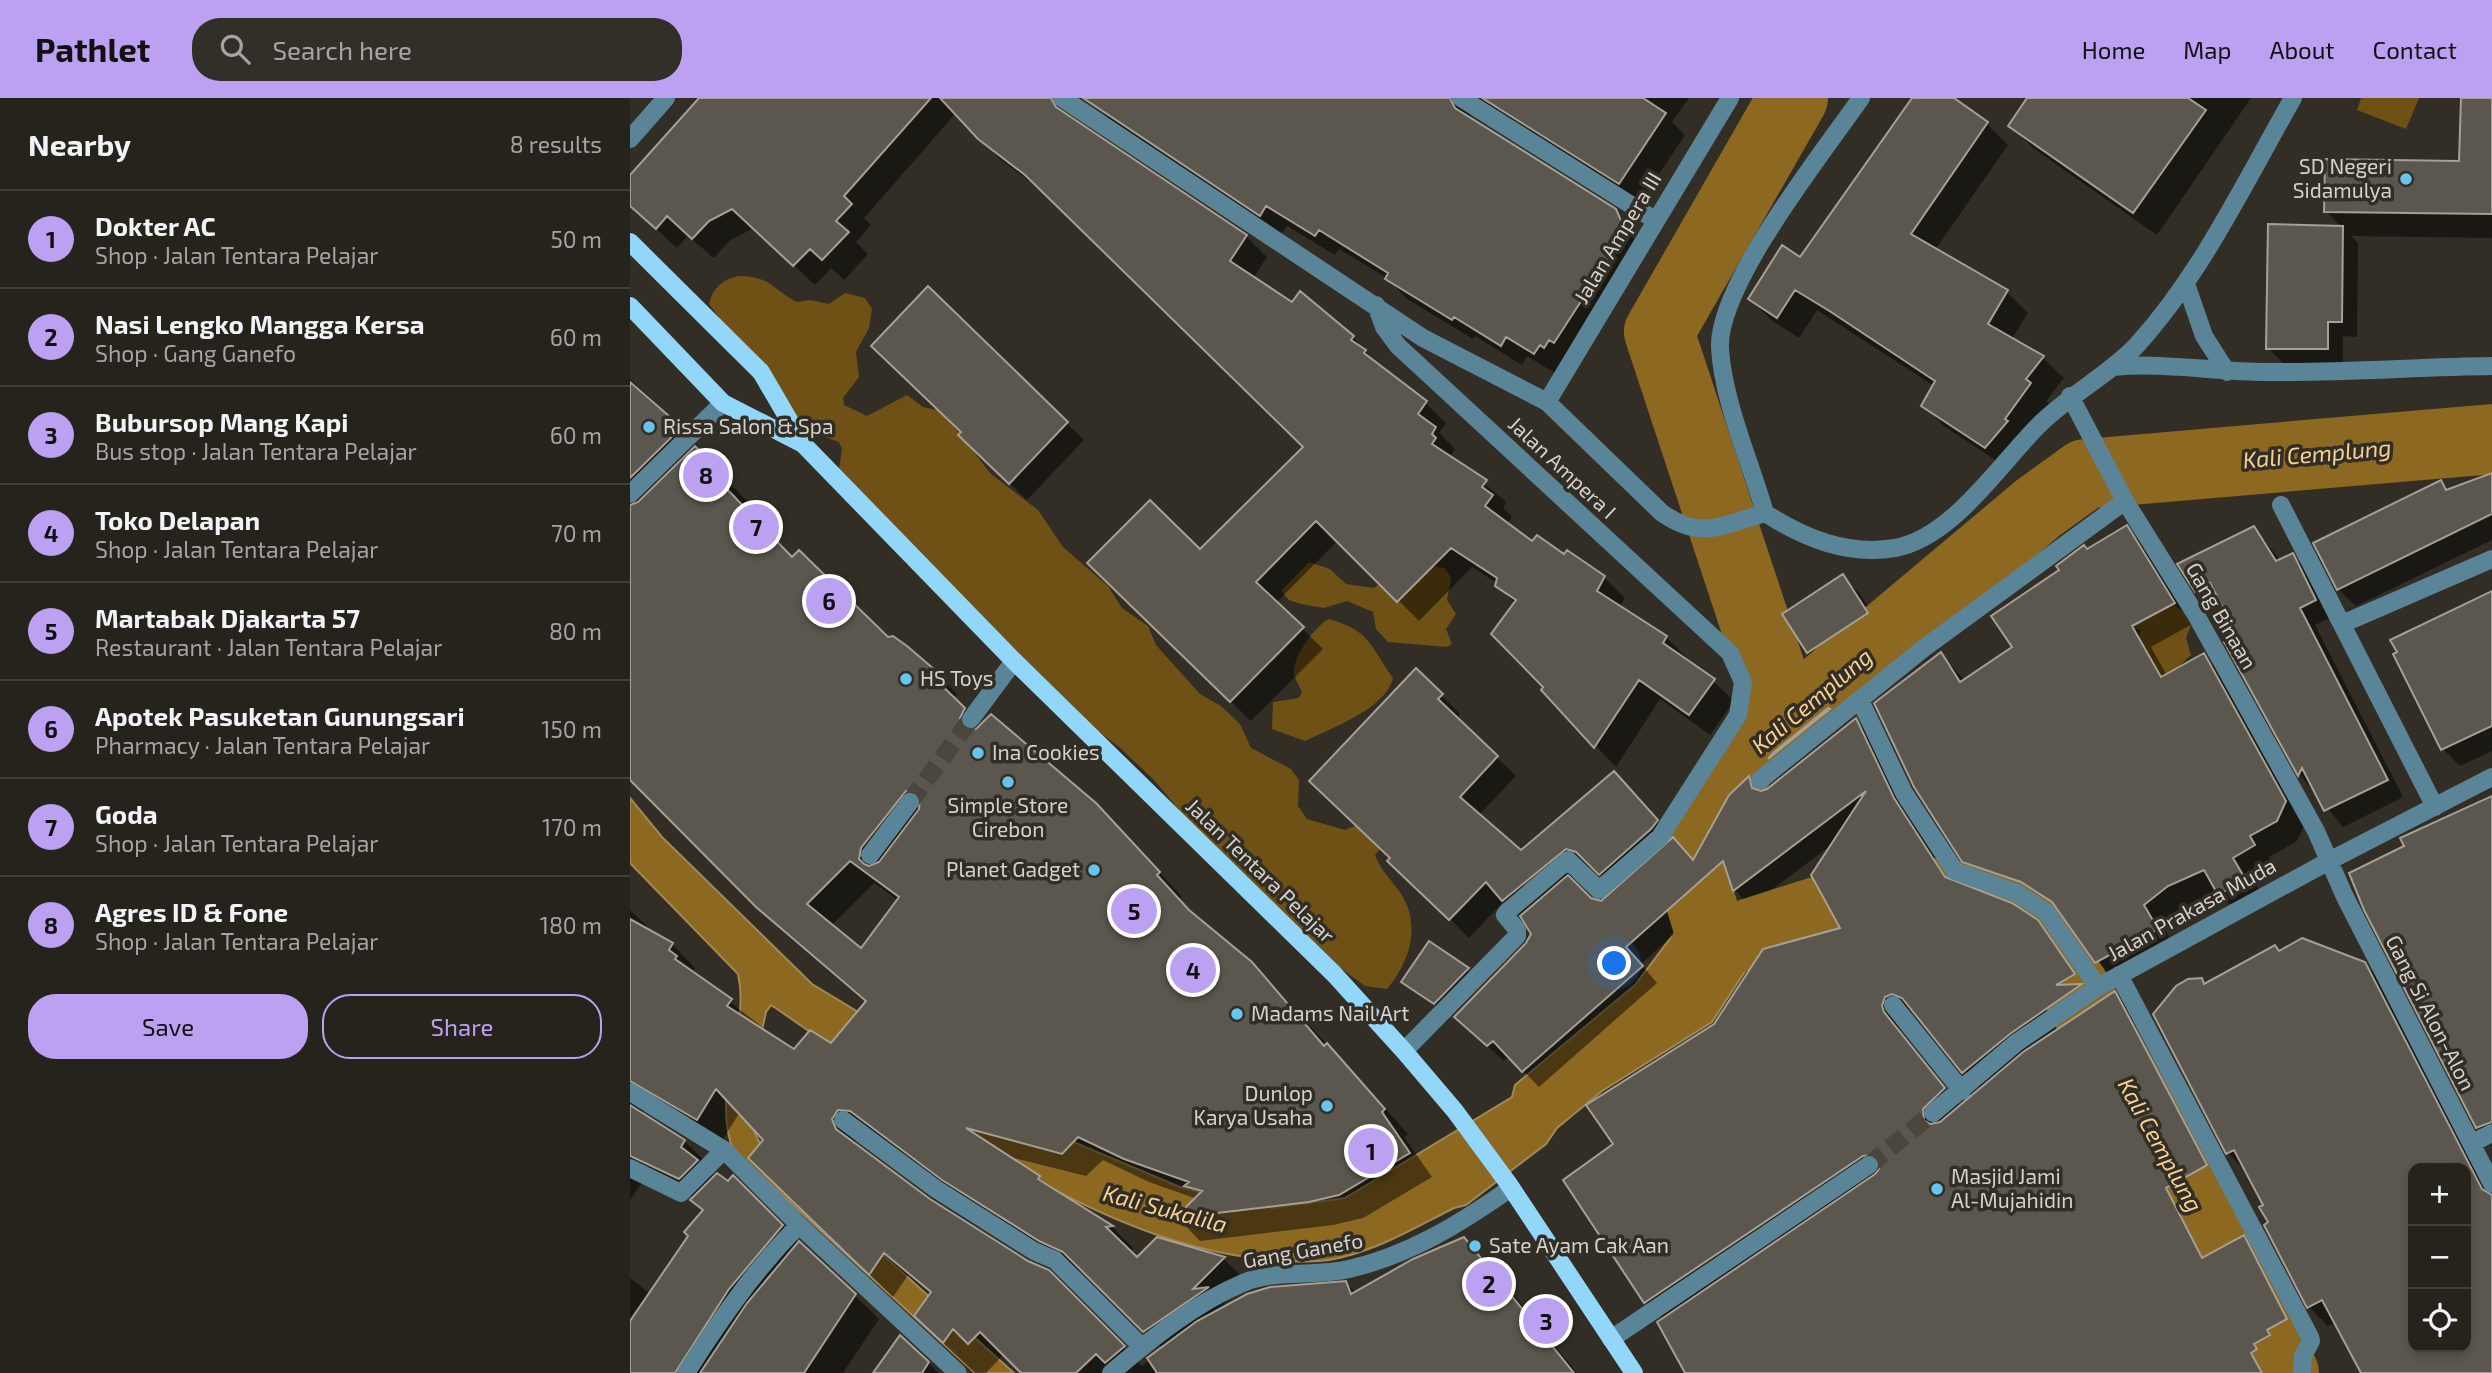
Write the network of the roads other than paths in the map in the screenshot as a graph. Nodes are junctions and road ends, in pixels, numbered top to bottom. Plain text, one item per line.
1 (666, 98) edge
2 (1062, 98) edge
3 (1461, 98) edge
4 (1730, 98) edge
5 (1861, 98) edge
6 (2292, 98) edge
7 (630, 139) edge
8 (1655, 220) junction
9 (630, 242) edge
10 (2186, 284) junction
11 (1376, 305) junction
12 (630, 306) edge
13 (2492, 366) edge
14 (2113, 367) junction
15 (2227, 372) junction
16 (2070, 396) junction
17 (1547, 402) junction
18 (723, 403) junction
19 (803, 444) junction
20 (630, 494) edge
21 (2124, 502) junction
22 (2281, 505) dead end
23 (1765, 513) junction
24 (2492, 559) edge
25 (2342, 624) junction
26 (1013, 661) junction
27 (1860, 700) junction
28 (971, 719) tunnel mouth
29 (2492, 777) edge
30 (1760, 780) dead end
31 (910, 802) tunnel mouth
32 (2435, 807) junction
33 (870, 856) dead end
34 (2329, 861) junction
35 (2119, 975) junction
36 (2095, 990) junction
37 (1893, 1005) dead end
38 (1404, 1051) junction
39 (1962, 1091) junction
40 (630, 1092) edge
41 (1933, 1114) tunnel mouth
42 (843, 1120) dead end
43 (2492, 1133) edge
44 (2472, 1143) junction
45 (724, 1150) junction
46 (1869, 1165) tunnel mouth
47 (630, 1168) edge
48 (2492, 1184) edge
49 (1509, 1185) junction
50 (799, 1225) junction
51 (1611, 1339) junction
52 (1142, 1347) junction
53 (1628, 1371) edge
54 (686, 1373) edge
55 (958, 1373) edge
56 (1111, 1373) edge
57 (2302, 1373) edge

1 - 7 street
2 - 11 street, Jalan Ampera I
3 - 8 street
4 - 8 street, Jalan Ampera III
5 - 23 street
6 - 10 street
8 - 17 street, Jalan Ampera III
9 - 19 main road, Jalan Tentara Pelajar
10 - 14 street
10 - 15 street
11 - 17 street, Jalan Ampera I
11 - 38 street, Jalan Ampera I
12 - 18 main road, Jalan Tentara Pelajar
13 - 15 street
14 - 15 street
14 - 16 street
16 - 21 street, Gang Binaan
16 - 23 street
17 - 23 street, Jalan Ampera I
18 - 19 main road, Jalan Tentara Pelajar
18 - 20 street
19 - 26 main road, Jalan Tentara Pelajar
21 - 27 street
21 - 34 street, Gang Binaan
22 - 25 street
24 - 25 street
25 - 32 street
26 - 28 street
26 - 38 main road, Jalan Tentara Pelajar
27 - 30 street
27 - 36 street
29 - 32 street, Jalan Prakasa Muda
31 - 33 street
32 - 34 street, Jalan Prakasa Muda
34 - 35 street, Jalan Prakasa Muda
34 - 44 street, Gang Si Alon-Alon
35 - 36 street, Jalan Prakasa Muda
35 - 57 street
36 - 39 street, Jalan Prakasa Muda
37 - 39 street
38 - 49 main road, Jalan Tentara Pelajar
39 - 41 street, Jalan Prakasa Muda
40 - 45 street
42 - 52 street
43 - 44 street
44 - 48 street, Gang Si Alon-Alon
45 - 47 street
45 - 50 street
46 - 51 street
49 - 51 main road, Jalan Tentara Pelajar
49 - 52 street, Gang Ganefo
50 - 54 street
50 - 55 street
51 - 53 main road, Jalan Tentara Pelajar
52 - 56 street, Gang Ganefo

